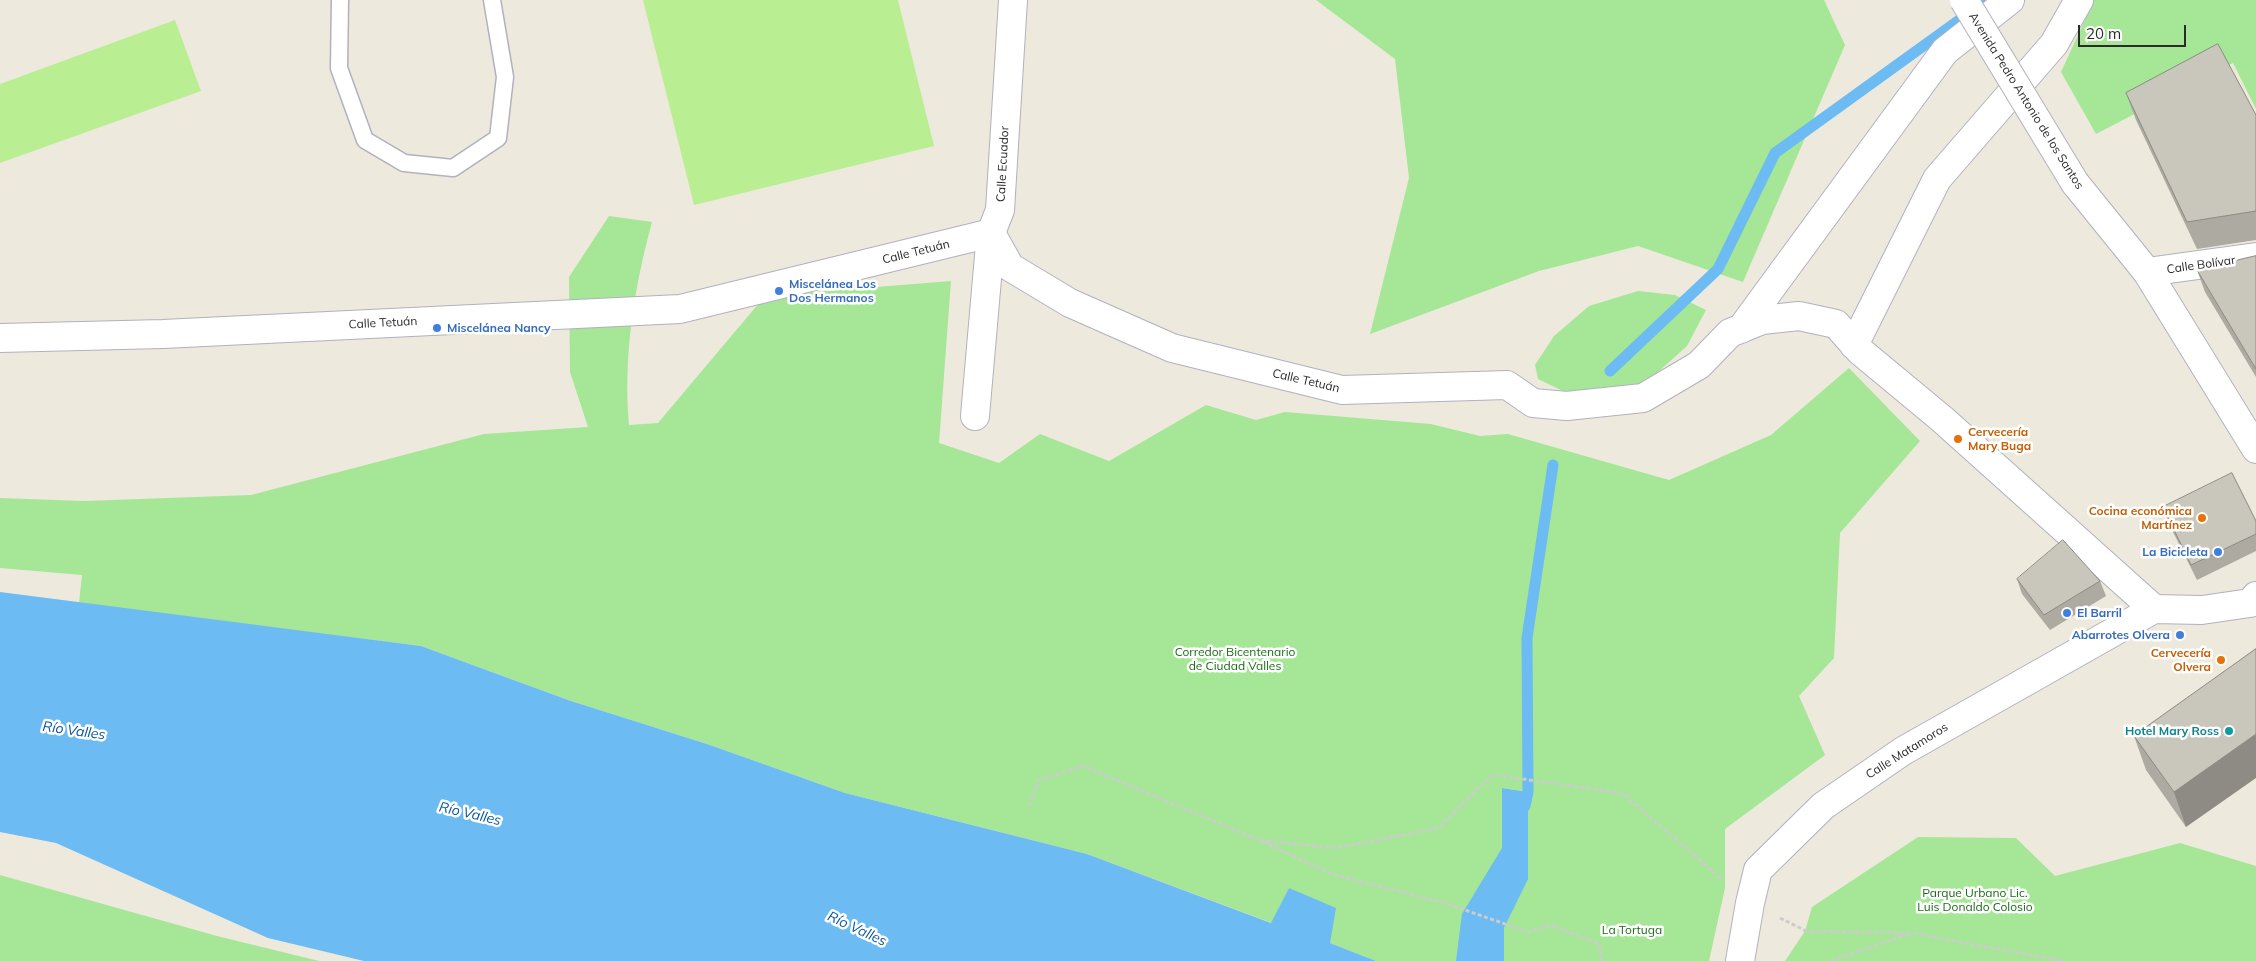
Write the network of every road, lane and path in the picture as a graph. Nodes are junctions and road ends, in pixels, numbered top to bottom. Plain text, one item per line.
1 (340, 0) edge
2 (492, 0) edge
3 (1013, 0) edge
4 (1964, 0) edge
5 (2010, 0) edge
6 (2079, 0) edge
7 (991, 233) junction
8 (2256, 257) edge
9 (2147, 272) junction
10 (1751, 324) junction
11 (0, 338) edge
12 (1854, 345) junction
13 (975, 416) dead end
14 (2256, 449) edge
15 (2256, 596) edge
16 (2154, 609) junction
17 (1029, 806) dead end
18 (1260, 840) junction
19 (1750, 903) junction
20 (1911, 933) junction
21 (1601, 961) edge
22 (1740, 961) edge
23 (1831, 961) edge
24 (2064, 961) edge

1 - 2 lane
3 - 7 street, Calle Ecuador
4 - 9 street, Avenida Pedro Antonio de los Santos, bridge
5 - 10 street
6 - 12 street
7 - 10 street, Calle Tetuán
7 - 11 street, Calle Tetuán
7 - 13 street, Calle Ecuador
8 - 9 street, Calle Bolívar
9 - 14 street, Avenida Pedro Antonio de los Santos
10 - 12 street
12 - 16 street
15 - 16 street
16 - 19 street, Calle Matamoros
17 - 18 path
18 - 19 path
18 - 21 path
19 - 20 path
19 - 22 street, Calle Matamoros
20 - 23 path
20 - 24 path

